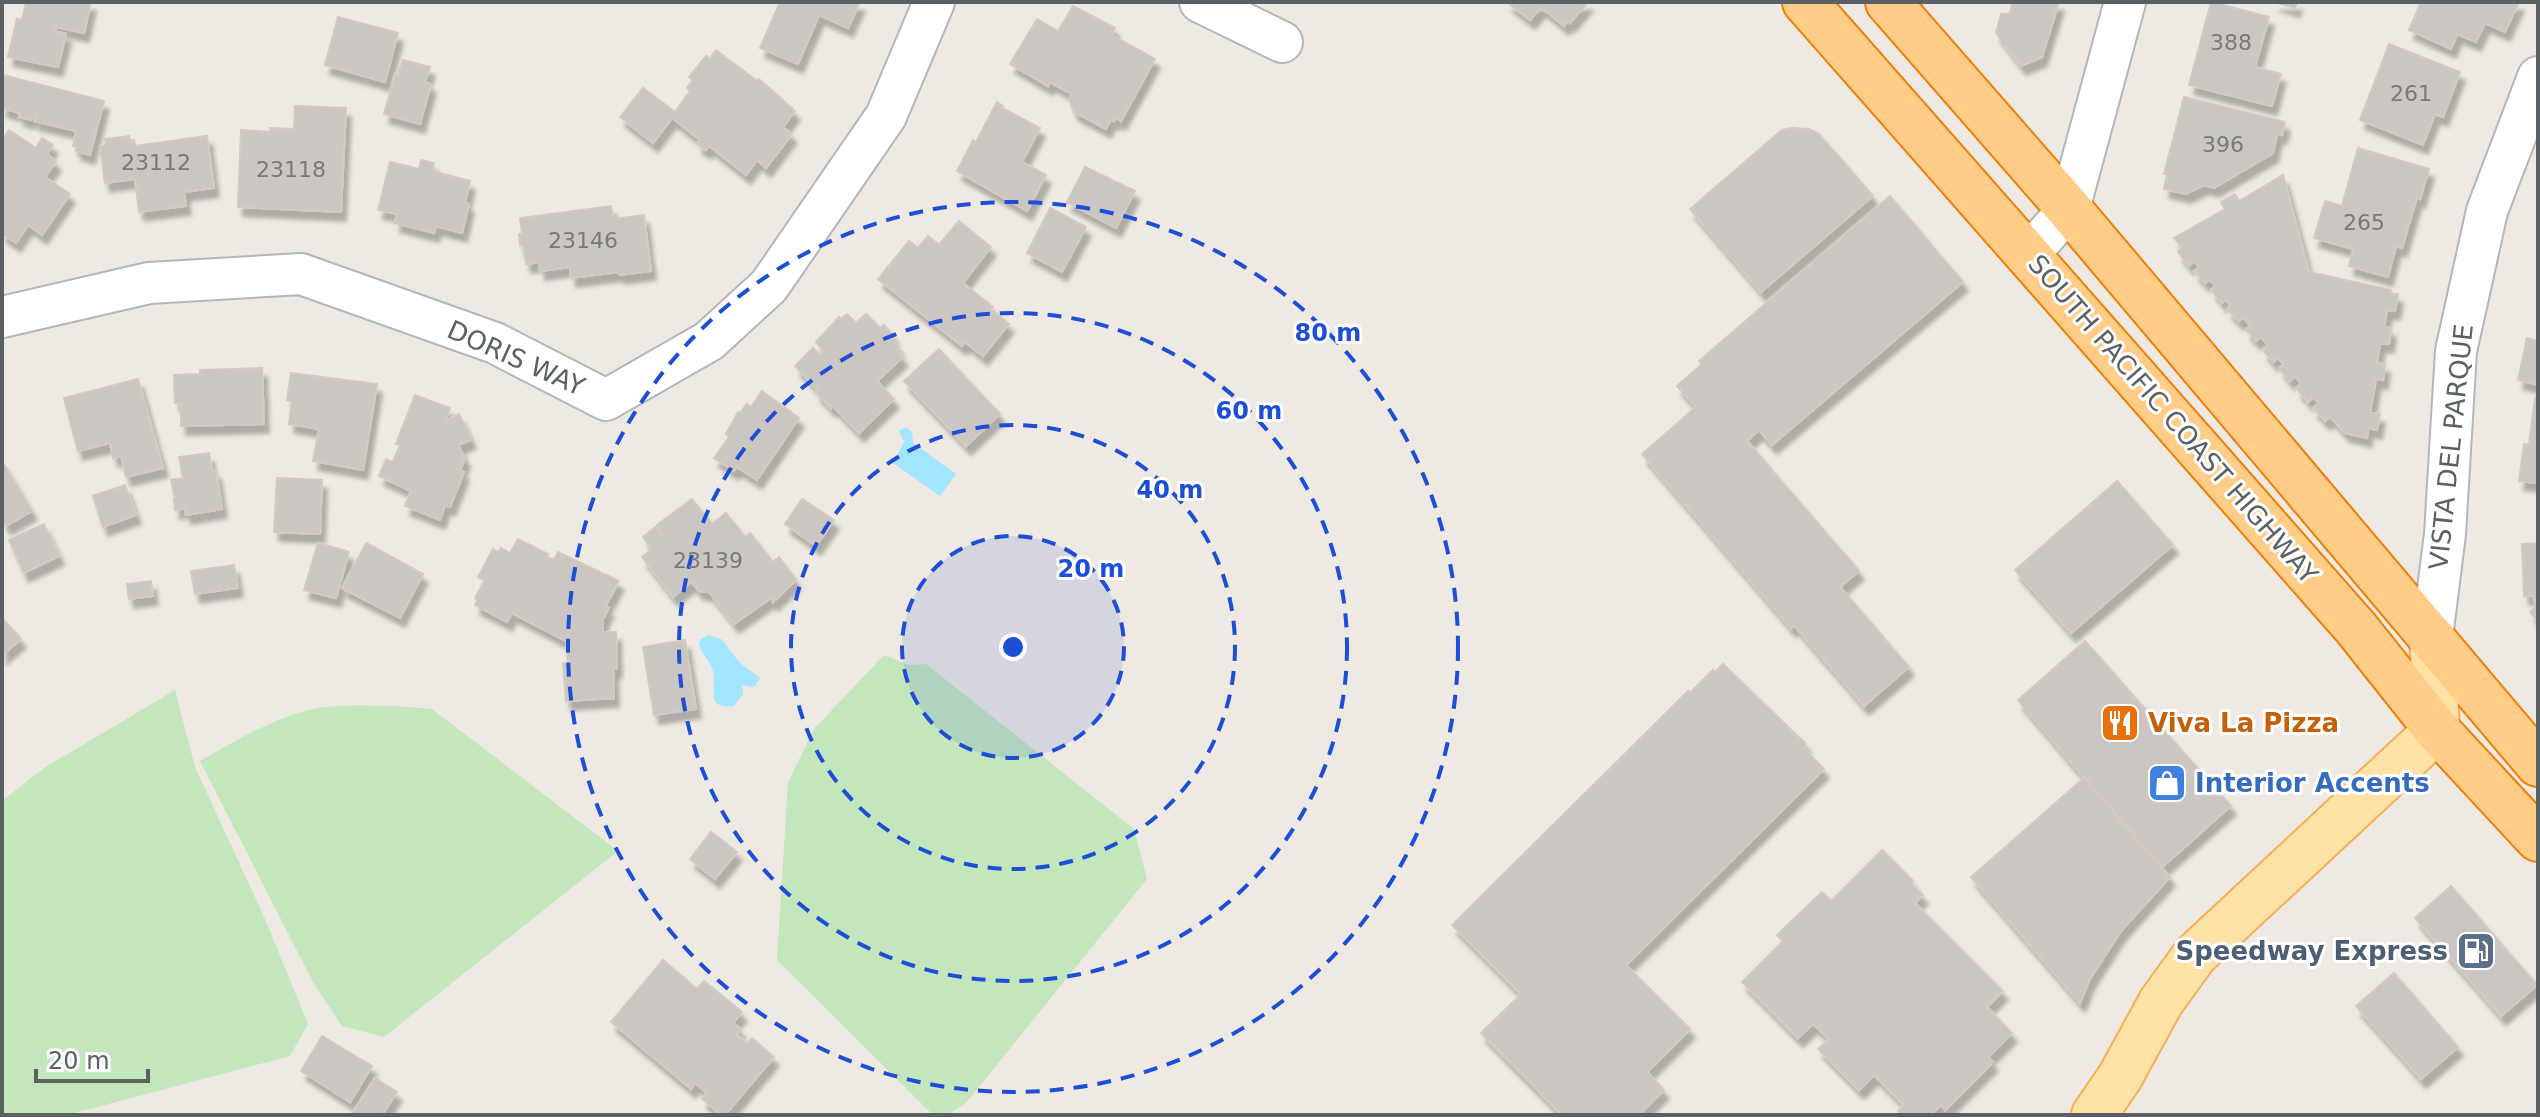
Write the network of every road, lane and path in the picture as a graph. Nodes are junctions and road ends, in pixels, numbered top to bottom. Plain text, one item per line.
1 (934, 2) edge
2 (1200, 2) edge
3 (1805, 2) edge
4 (1888, 2) edge
5 (2125, 2) edge
6 (1282, 42) dead end
7 (2538, 77) edge
8 (2069, 209) junction
9 (2028, 255) junction
10 (2, 317) edge
11 (2432, 637) junction
12 (2437, 730) junction
13 (2538, 764) edge
14 (2538, 839) edge
15 (2094, 1115) edge

1 - 10 street, DORIS WAY
2 - 6 street
3 - 9 highway, SOUTH PACIFIC COAST HIGHWAY
4 - 8 highway, SOUTH PACIFIC COAST HIGHWAY
5 - 8 street
7 - 11 street, VISTA DEL PARQUE
8 - 9 street
8 - 11 highway, SOUTH PACIFIC COAST HIGHWAY
9 - 12 highway, SOUTH PACIFIC COAST HIGHWAY
11 - 12 main road
11 - 13 highway, SOUTH PACIFIC COAST HIGHWAY
12 - 14 highway, SOUTH PACIFIC COAST HIGHWAY
12 - 15 main road

